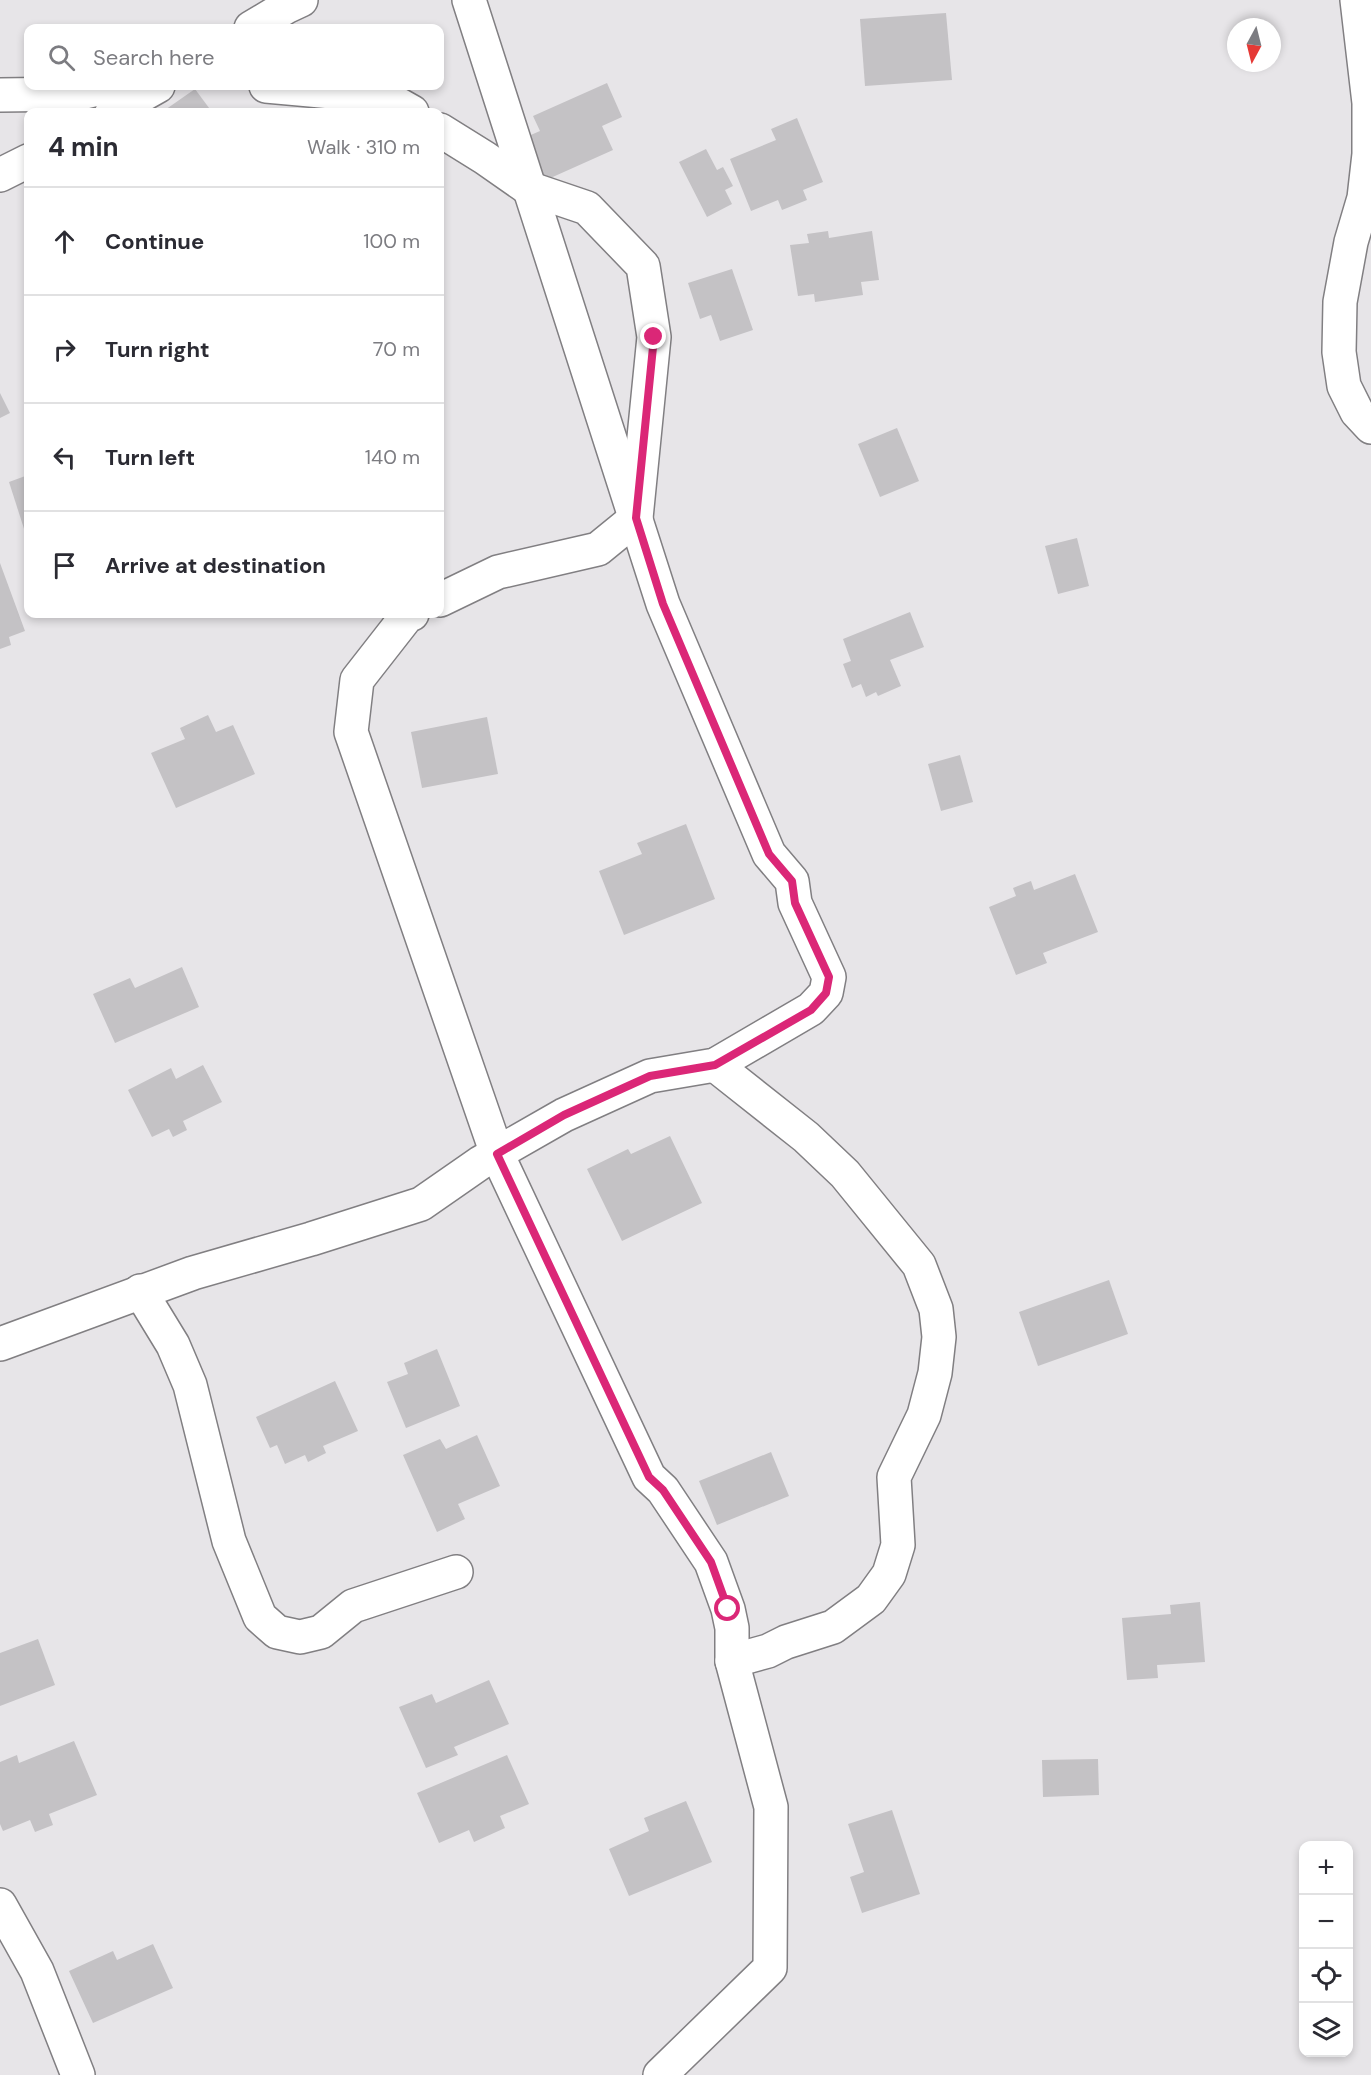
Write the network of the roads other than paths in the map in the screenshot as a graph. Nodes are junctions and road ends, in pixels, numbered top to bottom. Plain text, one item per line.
1 (301, 0) edge
2 (469, 0) edge
3 (1356, 0) edge
4 (257, 24) edge
5 (94, 90) edge
6 (151, 90) edge
7 (310, 90) edge
8 (0, 95) edge
9 (119, 108) edge
10 (405, 108) edge
11 (444, 132) edge
12 (24, 163) edge
13 (0, 175) edge
14 (528, 188) junction
15 (1371, 427) edge
16 (636, 518) junction
17 (444, 598) edge
18 (405, 618) edge
19 (715, 1065) junction
20 (497, 1154) junction
21 (140, 1292) junction
22 (0, 1344) edge
23 (456, 1572) dead end
24 (732, 1661) junction
25 (0, 1905) edge
26 (78, 2075) edge
27 (660, 2075) edge

1 - 4 street
2 - 14 street
3 - 15 street
5 - 8 street
6 - 9 street
7 - 10 street
11 - 14 street
12 - 13 street
14 - 16 street
14 - 16 street
16 - 17 street
16 - 19 street
18 - 20 street
19 - 20 street
19 - 24 street
20 - 21 street
20 - 24 street
21 - 22 street
21 - 23 street
24 - 27 street
25 - 26 street

